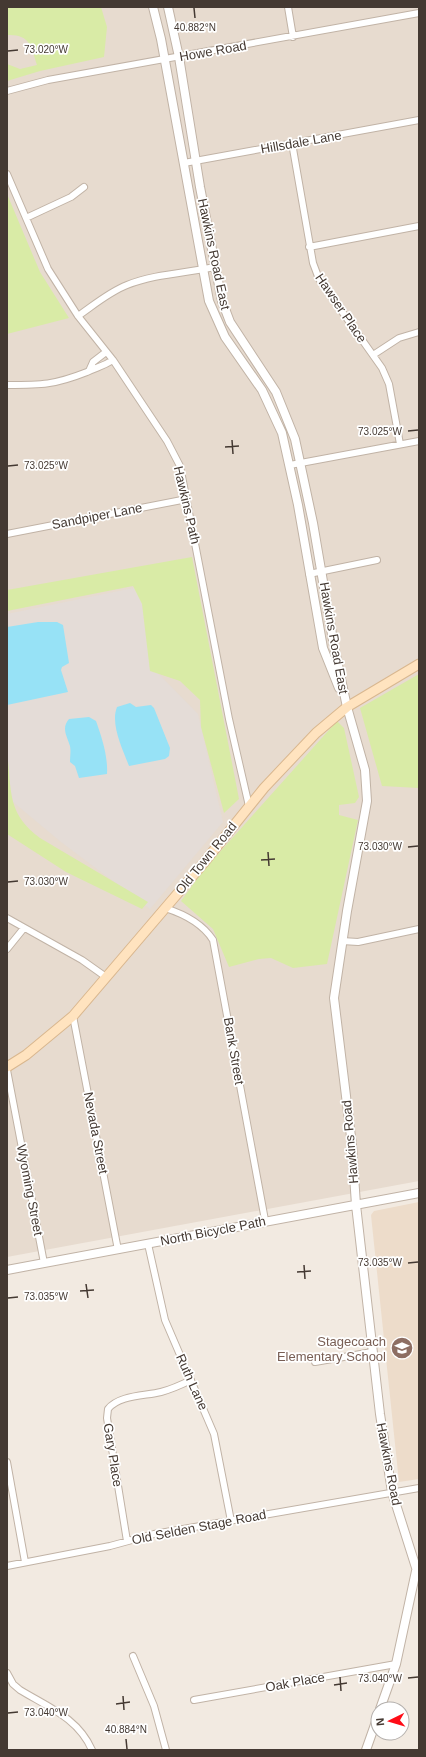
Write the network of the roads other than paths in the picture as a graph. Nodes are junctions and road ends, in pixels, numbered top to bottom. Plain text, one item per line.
1 (153, 7) edge
2 (168, 7) edge
3 (288, 7) edge
4 (419, 13) edge
5 (293, 37) junction
6 (179, 57) junction
7 (164, 60) junction
8 (7, 91) edge
9 (419, 120) edge
10 (292, 143) junction
11 (196, 160) junction
12 (184, 163) junction
13 (7, 174) edge
14 (84, 187) dead end
15 (26, 218) junction
16 (419, 226) edge
17 (309, 247) junction
18 (215, 267) junction
19 (202, 269) junction
20 (78, 316) junction
21 (419, 332) edge
22 (106, 352) junction
23 (373, 355) junction
24 (113, 360) junction
25 (89, 371) junction
26 (7, 385) edge
27 (419, 440) edge
28 (400, 444) junction
29 (301, 462) junction
30 (290, 465) junction
31 (187, 499) junction
32 (7, 534) edge
33 (377, 560) dead end
34 (322, 570) junction
35 (309, 574) junction
36 (419, 664) edge
37 (347, 707) junction
38 (249, 806) junction
39 (165, 908) junction
40 (7, 918) edge
41 (24, 928) junction
42 (419, 930) edge
43 (342, 941) junction
44 (7, 949) edge
45 (106, 977) junction
46 (73, 1016) junction
47 (7, 1069) edge
48 (419, 1193) edge
49 (356, 1205) junction
50 (265, 1220) junction
51 (148, 1244) junction
52 (118, 1250) junction
53 (44, 1263) junction
54 (7, 1270) edge
55 (372, 1352) junction
56 (314, 1362) dead end
57 (191, 1380) junction
58 (7, 1462) edge
59 (419, 1488) edge
60 (392, 1492) junction
61 (231, 1521) junction
62 (127, 1541) junction
63 (25, 1562) junction
64 (7, 1566) edge
65 (418, 1570) edge
66 (133, 1656) dead end
67 (396, 1664) junction
68 (7, 1673) edge
69 (194, 1700) dead end
70 (383, 1701) edge
71 (370, 1739) edge
72 (92, 1750) edge
73 (166, 1750) edge
74 (366, 1750) edge

1 - 7 street, Hawkins Road East
2 - 6 street, Hawkins Road East
3 - 5 street
4 - 5 street, Howe Road
5 - 6 street, Howe Road
6 - 7 street, Howe Road
6 - 11 street, Hawkins Road East
7 - 8 street, Howe Road
7 - 12 street, Hawkins Road East
9 - 10 street, Hillsdale Lane
10 - 11 street, Hillsdale Lane
10 - 17 street, Hawser Place
11 - 12 street, Hillsdale Lane
11 - 18 street, Hawkins Road East
12 - 19 street, Hawkins Road East
13 - 15 street, Hawkins Path
14 - 15 street
15 - 20 street, Hawkins Path
16 - 17 street
17 - 23 street, Hawser Place
18 - 19 street
18 - 29 street, Hawkins Road East
19 - 20 street
19 - 30 street, Hawkins Road East
20 - 22 street, Hawkins Path
21 - 23 street
22 - 24 street, Hawkins Path
22 - 25 street
23 - 28 street, Hawser Place
24 - 25 street
24 - 31 street, Hawkins Path
25 - 26 street
27 - 28 street
28 - 29 street
29 - 30 street
29 - 34 street, Hawkins Road East
30 - 35 street, Hawkins Road East
31 - 32 street, Sandpiper Lane
31 - 38 street, Hawkins Path
33 - 34 street
34 - 35 street
34 - 37 street, Hawkins Road East
35 - 37 street, Hawkins Road East
36 - 37 main road, Old Town Road
37 - 38 main road, Old Town Road
37 - 43 street, Hawkins Road
38 - 39 main road, Old Town Road
39 - 45 main road, Old Town Road
39 - 50 street, Bank Street
40 - 41 street
41 - 44 street
41 - 45 street
42 - 43 street
43 - 49 street, Hawkins Road
45 - 46 main road, Old Town Road
46 - 47 main road, Old Town Road
46 - 52 street, Nevada Street
47 - 53 street, Wyoming Street
48 - 49 street, North Bicycle Path
49 - 50 street, North Bicycle Path
49 - 55 street, Hawkins Road
50 - 51 street, North Bicycle Path
51 - 52 street, North Bicycle Path
51 - 57 street, Ruth Lane
52 - 53 street, North Bicycle Path
53 - 54 street, North Bicycle Path
55 - 56 street
55 - 60 street, Hawkins Road
57 - 61 street, Ruth Lane
57 - 62 street, Gary Place
58 - 63 street
59 - 60 street, Old Selden Stage Road
60 - 61 street, Old Selden Stage Road
60 - 65 street, Hawkins Road
61 - 62 street, Old Selden Stage Road
62 - 63 street, Old Selden Stage Road
63 - 64 street, Old Selden Stage Road
65 - 67 street
66 - 73 street
67 - 69 street, Oak Place
67 - 70 street
68 - 72 street
71 - 74 street

